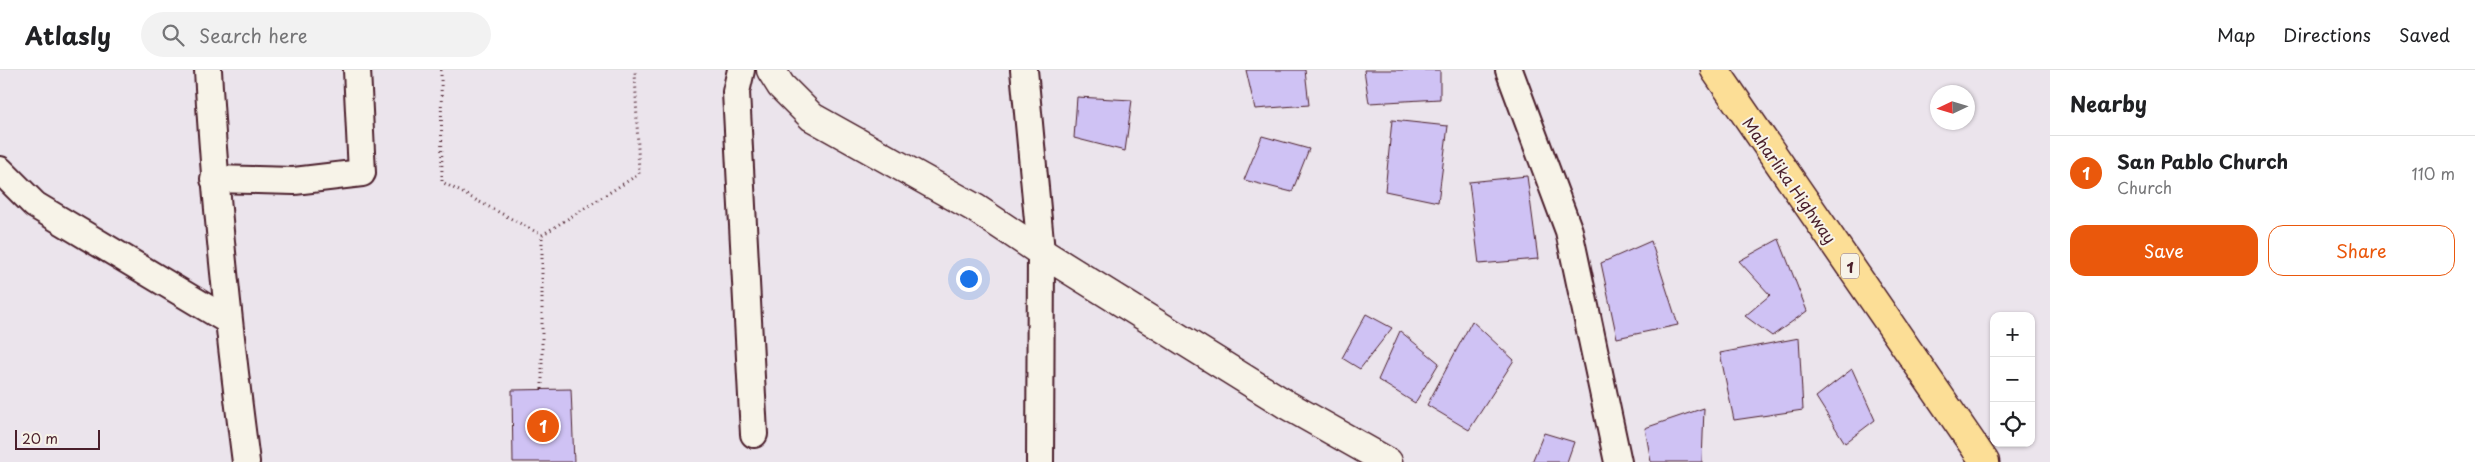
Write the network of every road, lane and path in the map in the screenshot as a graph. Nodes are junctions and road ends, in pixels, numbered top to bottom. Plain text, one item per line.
1 (208, 70) edge
2 (357, 70) edge
3 (441, 70) edge
4 (635, 70) edge
5 (742, 70) edge
6 (771, 70) edge
7 (1024, 70) edge
8 (1509, 70) edge
9 (1715, 70) edge
10 (0, 170) edge
11 (214, 179) junction
12 (542, 235) junction
13 (1042, 252) junction
14 (227, 320) junction
15 (542, 390) dead end
16 (754, 434) dead end
17 (246, 462) edge
18 (1040, 462) edge
19 (1388, 462) edge
20 (1618, 462) edge
21 (1985, 462) edge

1 - 11 street
2 - 11 street
3 - 12 path
4 - 12 path
5 - 16 street
6 - 13 street
7 - 13 street
8 - 20 street
9 - 21 highway, Maharlika Highway / 1
10 - 14 street
11 - 14 street
12 - 15 path
13 - 18 street
13 - 19 street
14 - 17 street

